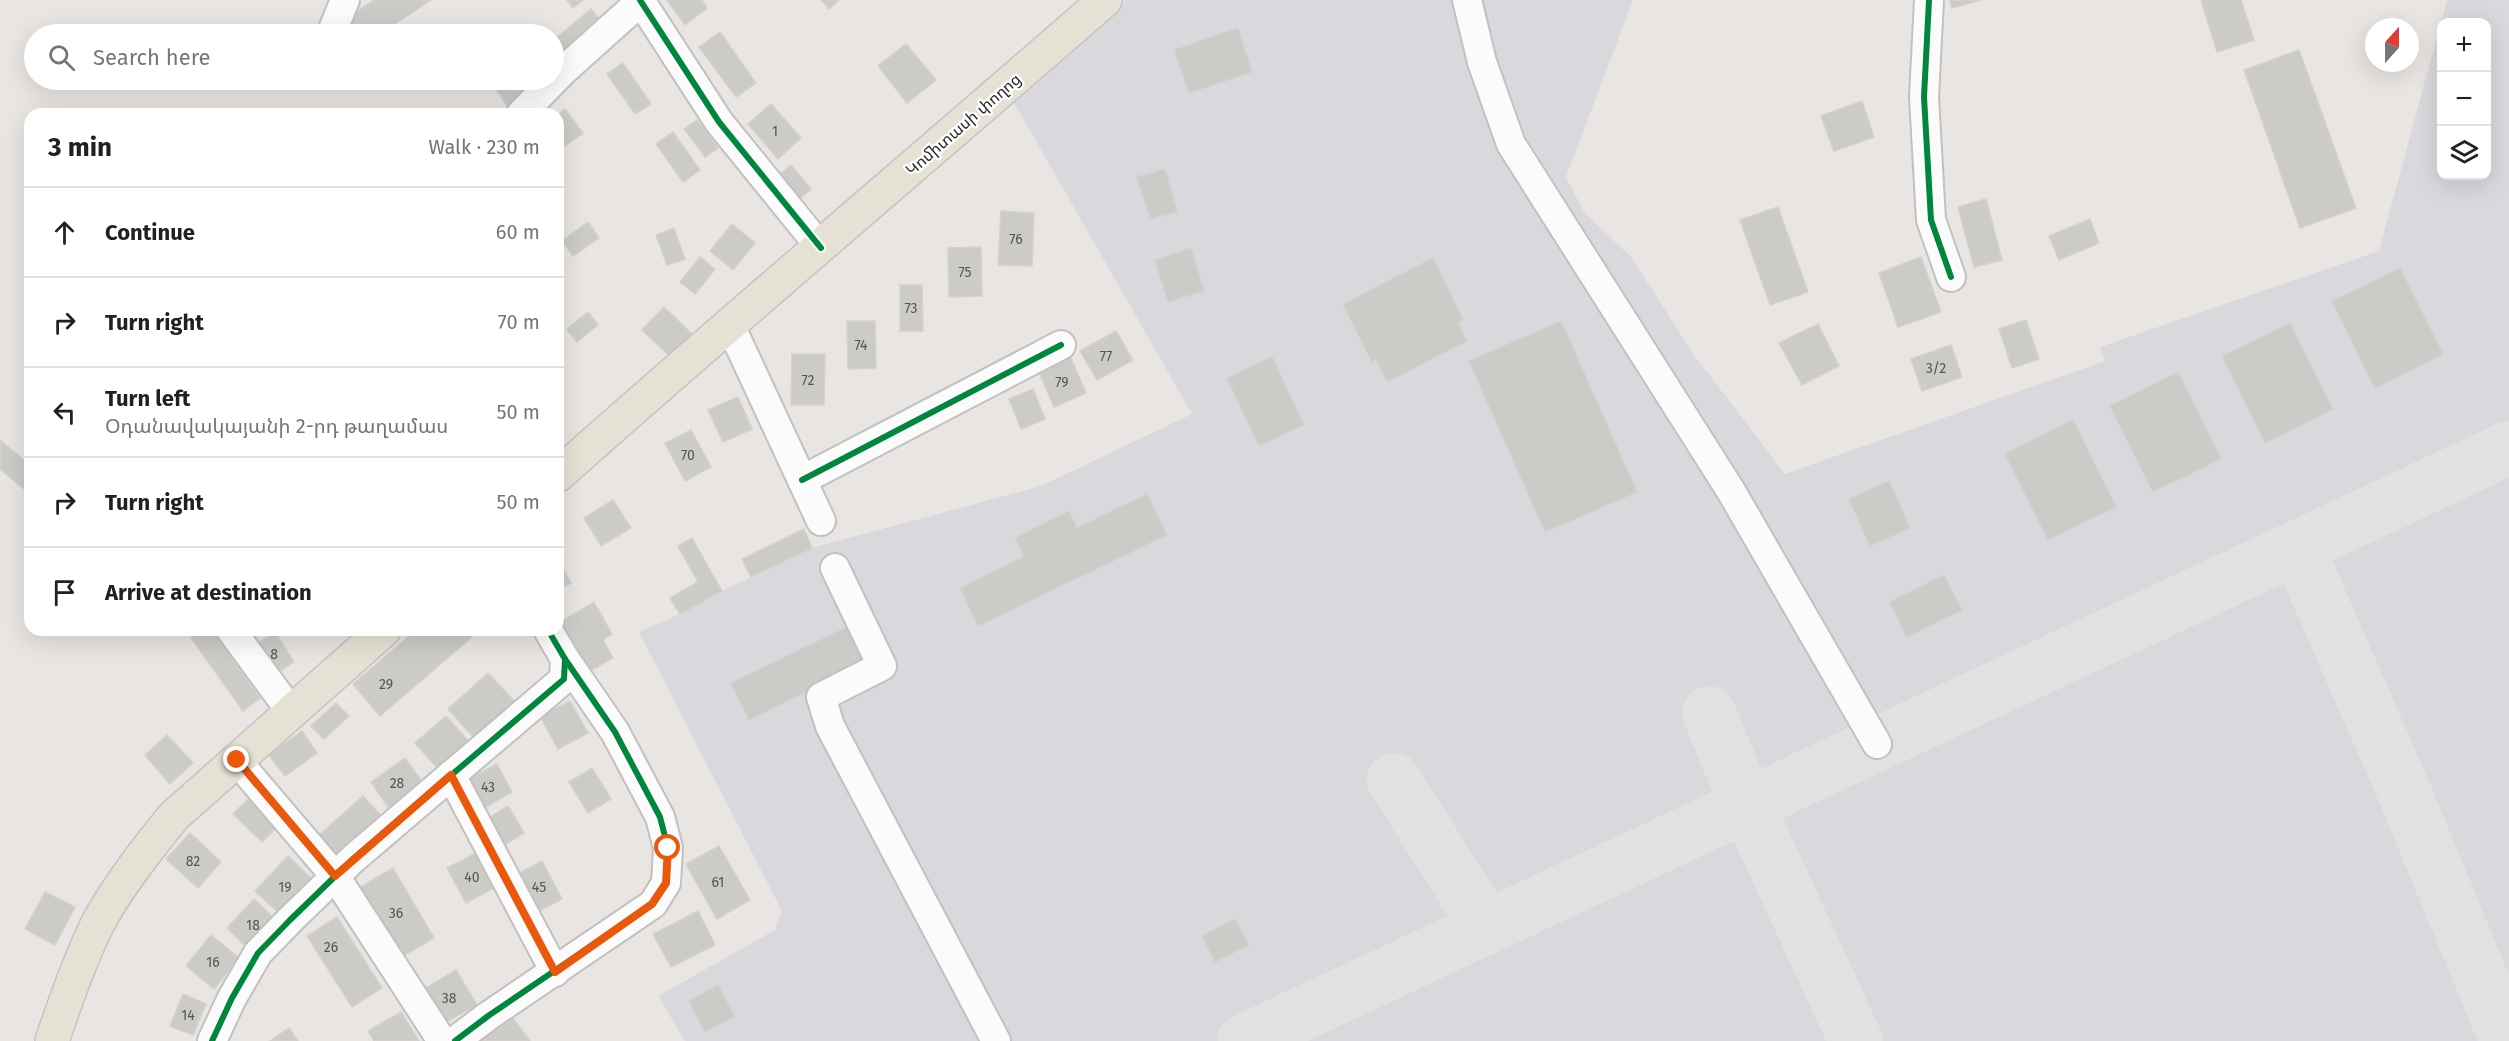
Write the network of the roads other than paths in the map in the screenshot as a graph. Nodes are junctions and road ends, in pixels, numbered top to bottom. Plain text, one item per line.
1 (345, 0) edge
2 (1105, 0) edge
3 (1467, 0) edge
4 (1929, 0) edge
5 (641, 1) edge
6 (335, 24) edge
7 (564, 70) edge
8 (544, 90) edge
9 (527, 108) edge
10 (821, 248) junction
11 (1952, 277) dead end
12 (729, 322) junction
13 (1061, 345) dead end
14 (564, 470) edge
15 (802, 480) junction
16 (821, 521) dead end
17 (835, 568) dead end
18 (235, 636) edge
19 (377, 636) edge
20 (552, 636) edge
21 (565, 659) junction
22 (292, 712) junction
23 (1877, 744) dead end
24 (237, 760) junction
25 (451, 775) junction
26 (335, 876) junction
27 (555, 972) junction
28 (52, 1041) edge
29 (212, 1041) edge
30 (442, 1041) edge
31 (455, 1041) edge
32 (996, 1041) edge

1 - 6 street
2 - 10 main road, Կոմիտասի փողոց
3 - 23 street
4 - 11 street
5 - 7 street
5 - 10 street
8 - 9 street
10 - 12 main road, Կոմիտասի փողոց
12 - 14 main road, Կոմիտասի փողոց
12 - 15 street
13 - 15 street
15 - 16 street
17 - 32 street
18 - 22 street
19 - 22 main road
20 - 21 street
21 - 25 street
21 - 27 street
22 - 24 main road
24 - 26 street
24 - 28 main road
25 - 26 street
25 - 27 street
26 - 29 street
26 - 30 street
27 - 31 street

